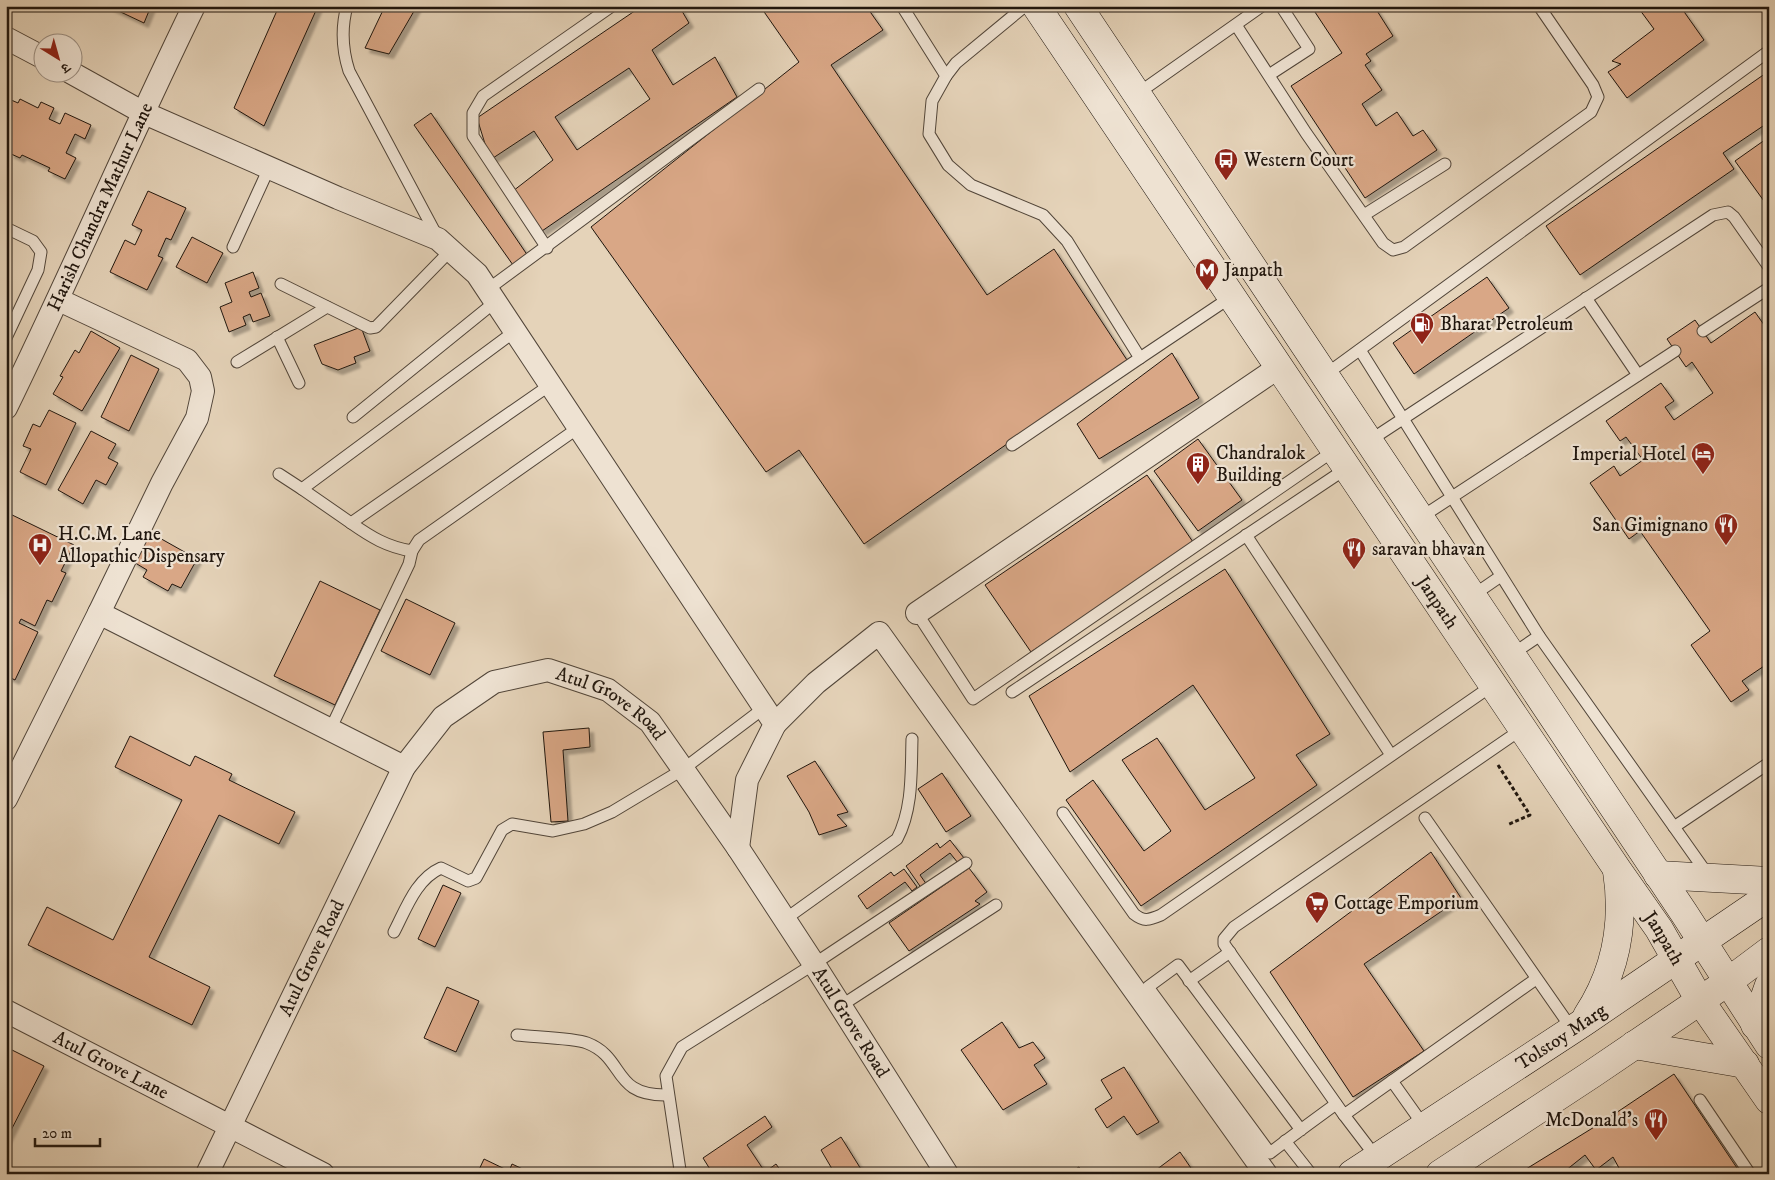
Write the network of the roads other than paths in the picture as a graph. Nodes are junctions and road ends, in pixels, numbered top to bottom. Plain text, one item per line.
1 (194, 6) edge
2 (347, 6) edge
3 (612, 6) edge
4 (902, 6) edge
5 (1025, 6) edge
6 (1036, 6) edge
7 (1078, 6) edge
8 (1262, 6) edge
9 (1281, 6) edge
10 (1539, 6) edge
11 (1236, 24) junction
12 (6, 38) edge
13 (1769, 51) edge
14 (32, 52) edge
15 (946, 76) junction
16 (1269, 76) junction
17 (82, 79) edge
18 (759, 89) dead end
19 (1137, 94) junction
20 (142, 112) junction
21 (1445, 164) dead end
22 (269, 168) junction
23 (1364, 215) junction
24 (6, 228) edge
25 (445, 245) junction
26 (233, 247) dead end
27 (546, 248) junction
28 (1769, 267) edge
29 (281, 284) dead end
30 (1769, 288) edge
31 (491, 296) junction
32 (1231, 297) junction
33 (1586, 298) junction
34 (59, 300) junction
35 (327, 307) junction
36 (514, 332) junction
37 (1703, 332) dead end
38 (277, 337) junction
39 (6, 338) edge
40 (1360, 350) junction
41 (1675, 351) dead end
42 (1140, 358) junction
43 (237, 362) dead end
44 (1279, 367) junction
45 (1638, 374) junction
46 (1325, 375) junction
47 (299, 382) dead end
48 (550, 385) junction
49 (6, 408) edge
50 (352, 417) dead end
51 (1402, 418) junction
52 (578, 428) junction
53 (1369, 441) junction
54 (1012, 445) dead end
55 (1341, 459) junction
56 (279, 474) dead end
57 (302, 489) junction
58 (1451, 497) junction
59 (1420, 518) junction
60 (351, 522) junction
61 (1246, 535) junction
62 (412, 551) junction
63 (1501, 576) junction
64 (1472, 596) junction
65 (99, 612) junction
66 (917, 613) joint
67 (1539, 636) junction
68 (1511, 655) junction
69 (1493, 685) junction
70 (1012, 692) dead end
71 (770, 716) junction
72 (1522, 729) junction
73 (330, 730) junction
74 (912, 739) dead end
75 (1391, 756) junction
76 (1769, 763) edge
77 (404, 767) junction
78 (682, 770) junction
79 (6, 799) edge
80 (1062, 813) dead end
81 (1425, 818) dead end
82 (1674, 827) junction
83 (738, 848) junction
84 (966, 864) dead end
85 (1617, 869) junction
86 (1658, 875) junction
87 (1709, 877) junction
88 (1769, 881) edge
89 (1769, 896) edge
90 (996, 905) dead end
91 (784, 920) junction
92 (394, 932) dead end
93 (1703, 942) junction
94 (1769, 950) edge
95 (1230, 952) junction
96 (1677, 958) junction
97 (814, 964) junction
98 (1536, 979) junction
99 (1189, 981) junction
100 (1728, 981) junction
101 (1769, 985) edge
102 (1699, 1000) junction
103 (839, 1007) junction
104 (6, 1011) edge
105 (1578, 1026) junction
106 (517, 1035) dead end
107 (1762, 1035) edge
108 (1634, 1045) junction
109 (1745, 1064) junction
110 (1392, 1081) junction
111 (667, 1095) junction
112 (1700, 1100) dead end
113 (1769, 1100) edge
114 (1336, 1104) junction
115 (1344, 1115) junction
116 (230, 1126) junction
117 (1424, 1126) junction
118 (1301, 1130) junction
119 (1285, 1141) junction
120 (1376, 1157) junction
121 (207, 1174) edge
122 (323, 1174) edge
123 (683, 1174) edge
124 (947, 1174) edge
125 (1266, 1174) edge
126 (1311, 1174) edge
127 (1352, 1174) edge
128 (1440, 1174) edge
129 (1750, 1174) edge

1 - 20 street, Harish Chandra Mathur Lane
2 - 25 lane
3 - 27 lane
4 - 15 lane
5 - 15 lane
6 - 32 main road, Janpath
7 - 19 main road, Janpath
8 - 11 lane
9 - 16 lane
10 - 23 lane
11 - 16 lane
11 - 19 lane
12 - 14 street
13 - 40 lane
15 - 42 lane
16 - 23 lane
17 - 20 street
18 - 27 lane
19 - 46 main road, Janpath
20 - 22 street
20 - 34 street, Harish Chandra Mathur Lane
21 - 23 lane
22 - 25 street
22 - 26 lane
24 - 39 lane
25 - 31 street
25 - 35 lane
27 - 31 lane
28 - 33 lane
29 - 35 lane
30 - 37 lane
31 - 36 street
31 - 50 lane
32 - 42 lane
32 - 44 main road, Janpath
33 - 45 lane
33 - 51 lane
34 - 49 street, Harish Chandra Mathur Lane
34 - 65 street
35 - 38 lane
36 - 48 street
36 - 57 lane
38 - 43 lane
38 - 47 lane
40 - 46 lane
40 - 51 lane
41 - 45 lane
42 - 54 lane
44 - 55 main road, Janpath
44 - 66 street
45 - 58 lane
46 - 53 main road, Janpath
48 - 52 street
48 - 60 lane
51 - 53 lane
51 - 58 lane
52 - 62 lane
52 - 71 street
53 - 59 main road, Janpath
55 - 61 lane
55 - 66 lane
55 - 69 main road, Janpath
56 - 57 lane
57 - 60 lane
58 - 59 lane
58 - 63 lane
59 - 64 main road, Janpath
60 - 62 lane
61 - 70 lane
61 - 75 lane
62 - 73 lane
63 - 64 lane
63 - 67 lane
64 - 68 main road, Janpath
65 - 73 street
65 - 79 street
67 - 68 lane
67 - 82 lane
68 - 86 main road, Janpath
69 - 72 main road, Janpath
69 - 75 lane
71 - 78 lane
71 - 83 street
71 - 125 street
72 - 85 main road, Janpath
72 - 95 lane
73 - 77 street
74 - 91 lane
75 - 80 lane
76 - 82 lane
77 - 78 street, Atul Grove Road
77 - 116 street, Atul Grove Road
78 - 83 street, Atul Grove Road
78 - 92 lane
81 - 98 lane
82 - 87 lane
83 - 91 street, Atul Grove Road
84 - 97 lane
85 - 96 main road, Janpath
85 - 105 main road
86 - 87 main road
86 - 93 main road, Janpath
87 - 88 main road
89 - 93 main road, Tolstoy Marg
90 - 103 lane
91 - 97 street, Atul Grove Road
93 - 96 main road, Tolstoy Marg
93 - 100 main road, Janpath
94 - 100 main road
95 - 99 lane
95 - 114 lane
96 - 102 main road, Janpath
96 - 105 main road, Tolstoy Marg
97 - 103 street, Atul Grove Road
97 - 111 lane
98 - 105 lane
98 - 110 lane
99 - 118 lane
99 - 119 lane
100 - 102 main road
100 - 107 main road, Janpath
101 - 107 main road
102 - 108 main road
102 - 109 main road, Janpath
103 - 124 street, Atul Grove Road
104 - 116 street, Atul Grove Lane
105 - 117 main road, Tolstoy Marg
106 - 111 lane
108 - 109 main road
108 - 128 main road
109 - 113 main road, Janpath
110 - 115 lane
110 - 117 lane
111 - 123 lane
112 - 129 lane
114 - 115 lane
114 - 118 lane
115 - 120 lane
116 - 121 street, Atul Grove Road
116 - 122 street, Atul Grove Lane
117 - 120 main road, Tolstoy Marg
118 - 119 lane
119 - 126 lane
120 - 127 main road, Tolstoy Marg

